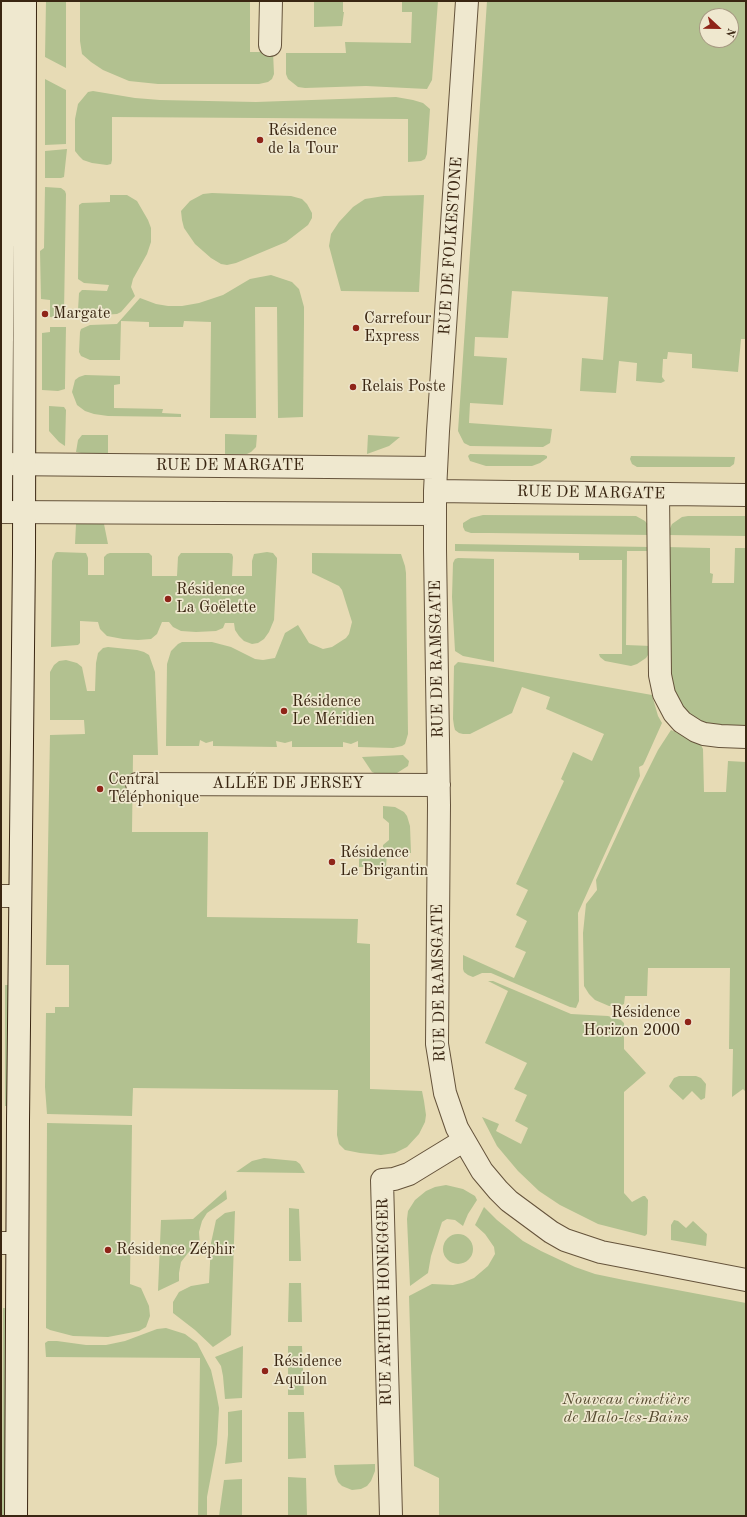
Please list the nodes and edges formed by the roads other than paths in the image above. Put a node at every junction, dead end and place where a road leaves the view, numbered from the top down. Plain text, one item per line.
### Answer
1 (4, 1) edge
2 (25, 1) edge
3 (271, 1) edge
4 (467, 1) edge
5 (270, 46) dead end
6 (10, 112) edge
7 (1, 464) edge
8 (24, 464) junction
9 (436, 468) junction
10 (435, 491) junction
11 (658, 494) junction
12 (746, 495) edge
13 (1, 504) edge
14 (1, 512) edge
15 (24, 513) junction
16 (435, 514) junction
17 (746, 736) edge
18 (137, 784) dead end
19 (439, 785) junction
20 (11, 896) edge
21 (463, 1140) junction
22 (9, 1243) edge
23 (746, 1280) edge
24 (16, 1516) edge
25 (391, 1516) edge

1 - 6 street
2 - 6 street
3 - 5 street
4 - 9 street, RUE DE FOLKESTONE
6 - 7 street
6 - 8 street
7 - 8 street, RUE DE MARGATE
7 - 13 street
8 - 9 street, RUE DE MARGATE
8 - 15 street
9 - 10 street, RUE DE FOLKESTONE
10 - 11 street, RUE DE MARGATE
10 - 16 street, RUE DE RAMSGATE
11 - 12 street, RUE DE MARGATE
11 - 17 street
14 - 15 street
15 - 16 street
15 - 20 street
16 - 19 street, RUE DE RAMSGATE
18 - 19 street, ALLÉE DE JERSEY
19 - 21 street, RUE DE RAMSGATE
20 - 22 street
21 - 23 street, RUE DE RAMSGATE
21 - 25 street, RUE ARTHUR HONEGGER
22 - 24 street

